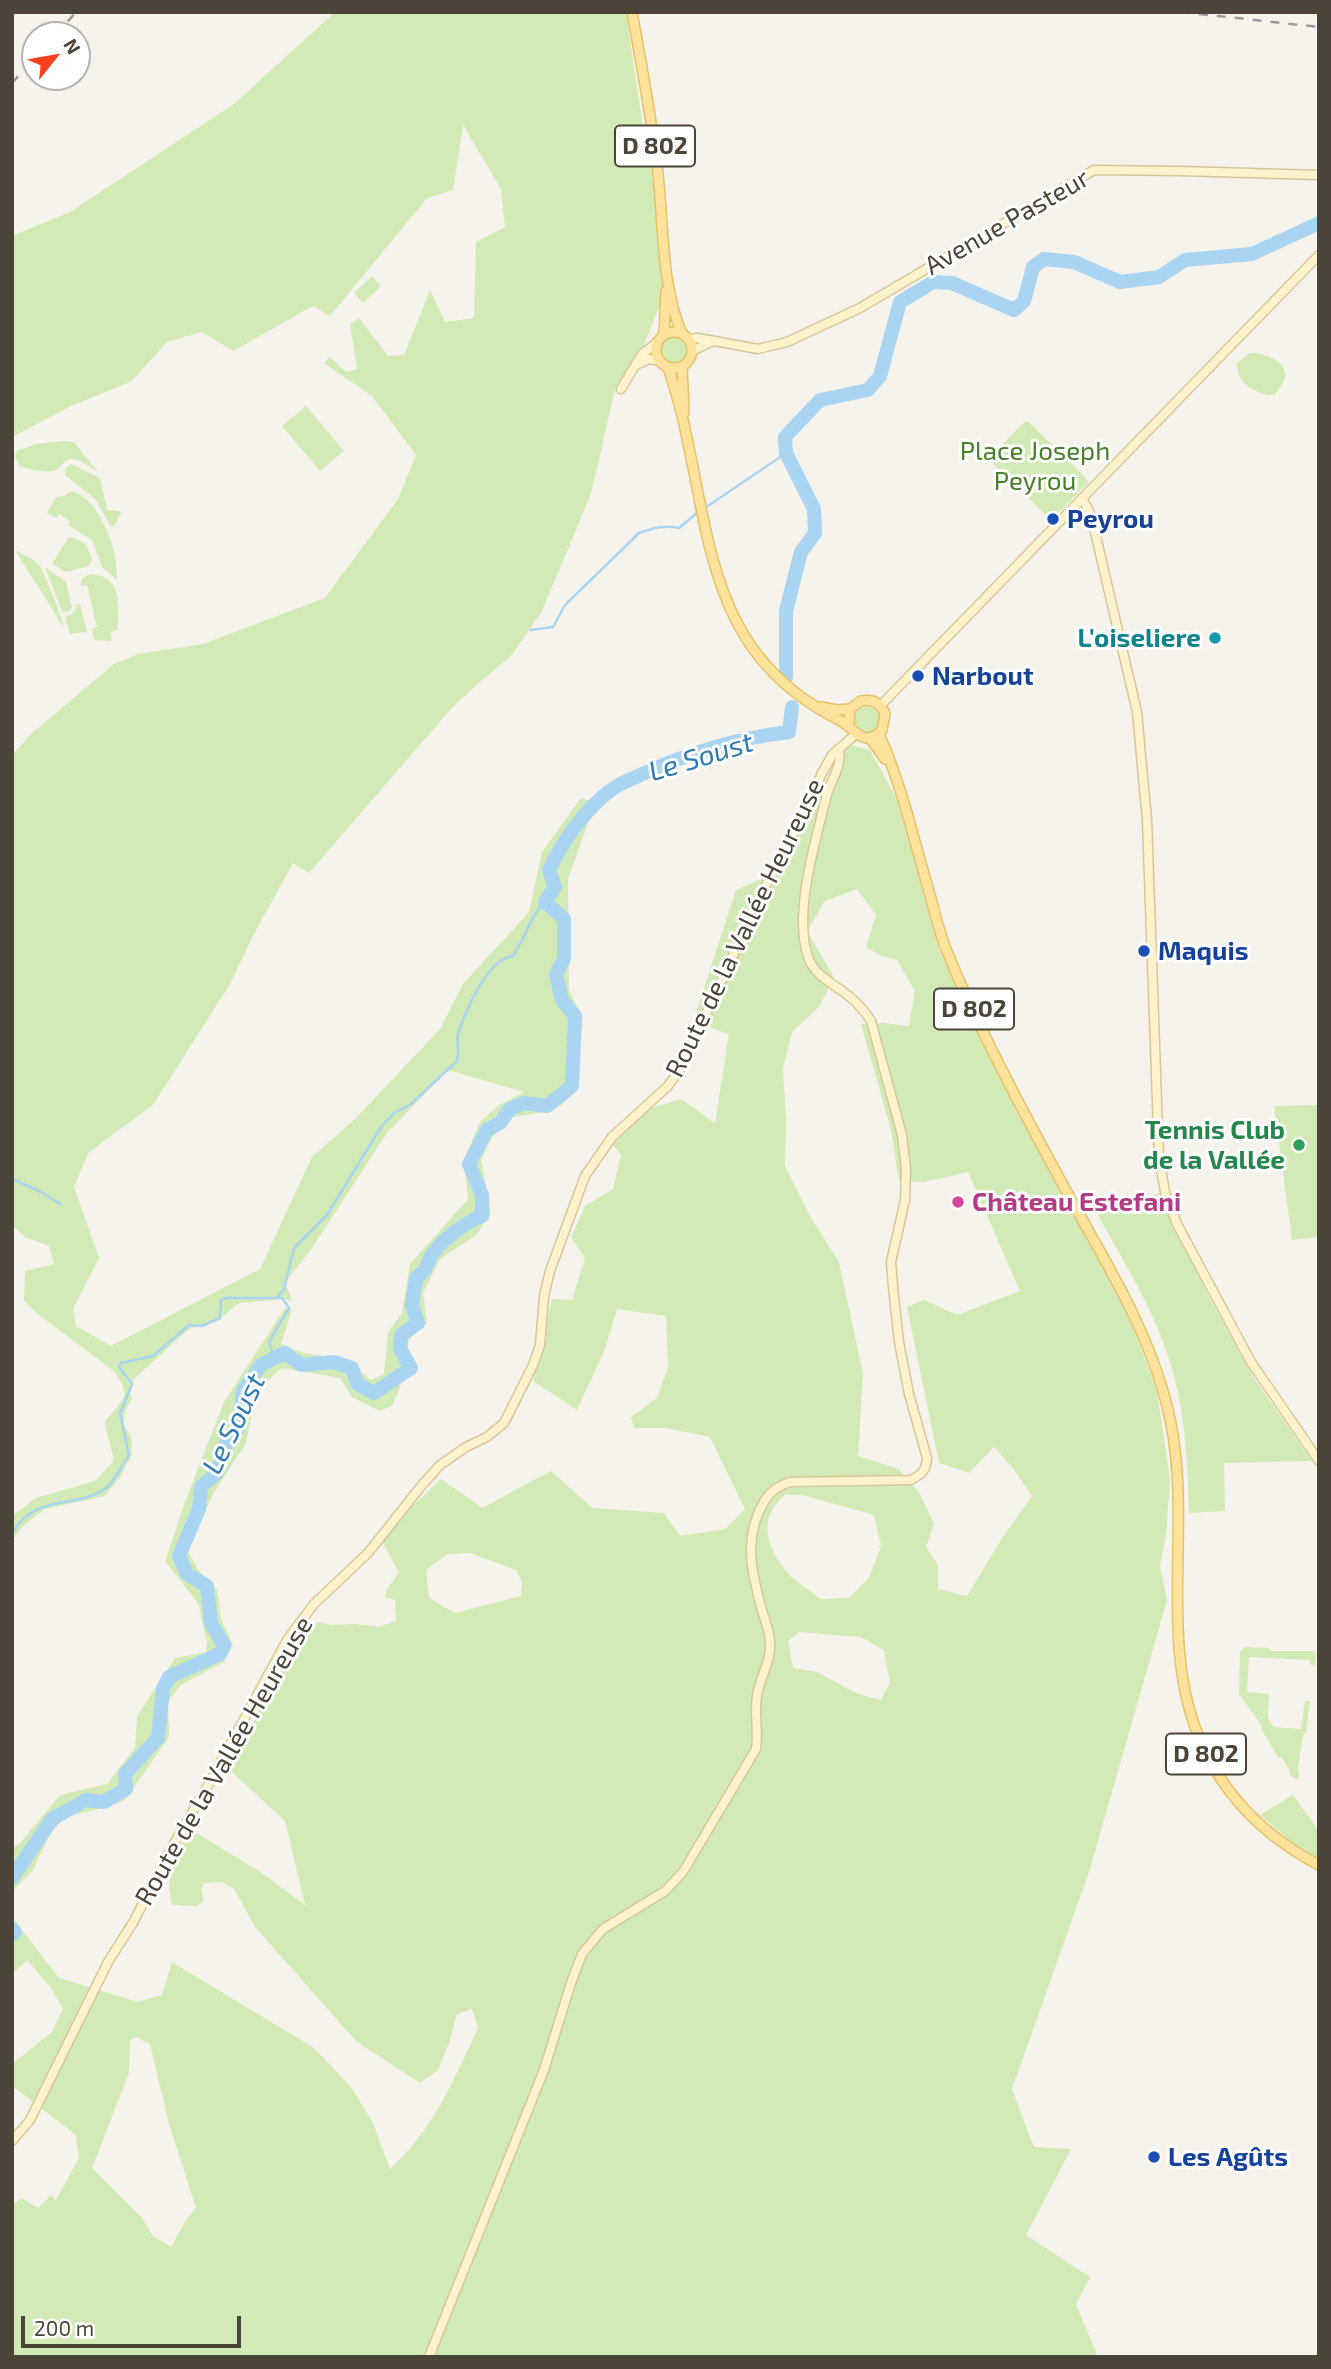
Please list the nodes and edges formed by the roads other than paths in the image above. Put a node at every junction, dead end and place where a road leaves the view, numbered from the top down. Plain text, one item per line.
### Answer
1 (632, 12) edge
2 (1319, 176) edge
3 (1319, 255) edge
4 (668, 282) junction
5 (685, 336) junction
6 (661, 338) junction
7 (713, 341) junction
8 (692, 351) junction
9 (664, 364) junction
10 (635, 365) junction
11 (682, 366) junction
12 (621, 389) dead end
13 (685, 426) junction
14 (1082, 498) junction
15 (813, 706) junction
16 (880, 706) junction
17 (850, 709) junction
18 (849, 725) junction
19 (856, 734) junction
20 (874, 736) junction
21 (838, 749) junction
22 (1319, 1461) edge
23 (1319, 1865) edge
24 (12, 2141) edge
25 (429, 2357) edge

1 - 4 main road, D 802
2 - 7 street, Avenue Pasteur
3 - 14 street
4 - 5 main road, D 802
4 - 6 main road, D 802
5 - 6 main road
5 - 7 street, Avenue Pasteur
5 - 8 main road
6 - 9 main road
6 - 10 street
7 - 8 street
8 - 11 main road
9 - 10 street
9 - 11 main road
9 - 13 main road
10 - 12 street
11 - 13 main road
13 - 15 main road
14 - 16 street
14 - 22 street
15 - 17 main road
15 - 18 main road
16 - 17 main road
16 - 20 main road
17 - 18 main road
18 - 19 main road
19 - 20 main road
19 - 21 street, Route de la Vallée Heureuse
20 - 23 main road, D 802
21 - 24 street, Route de la Vallée Heureuse
21 - 25 street

